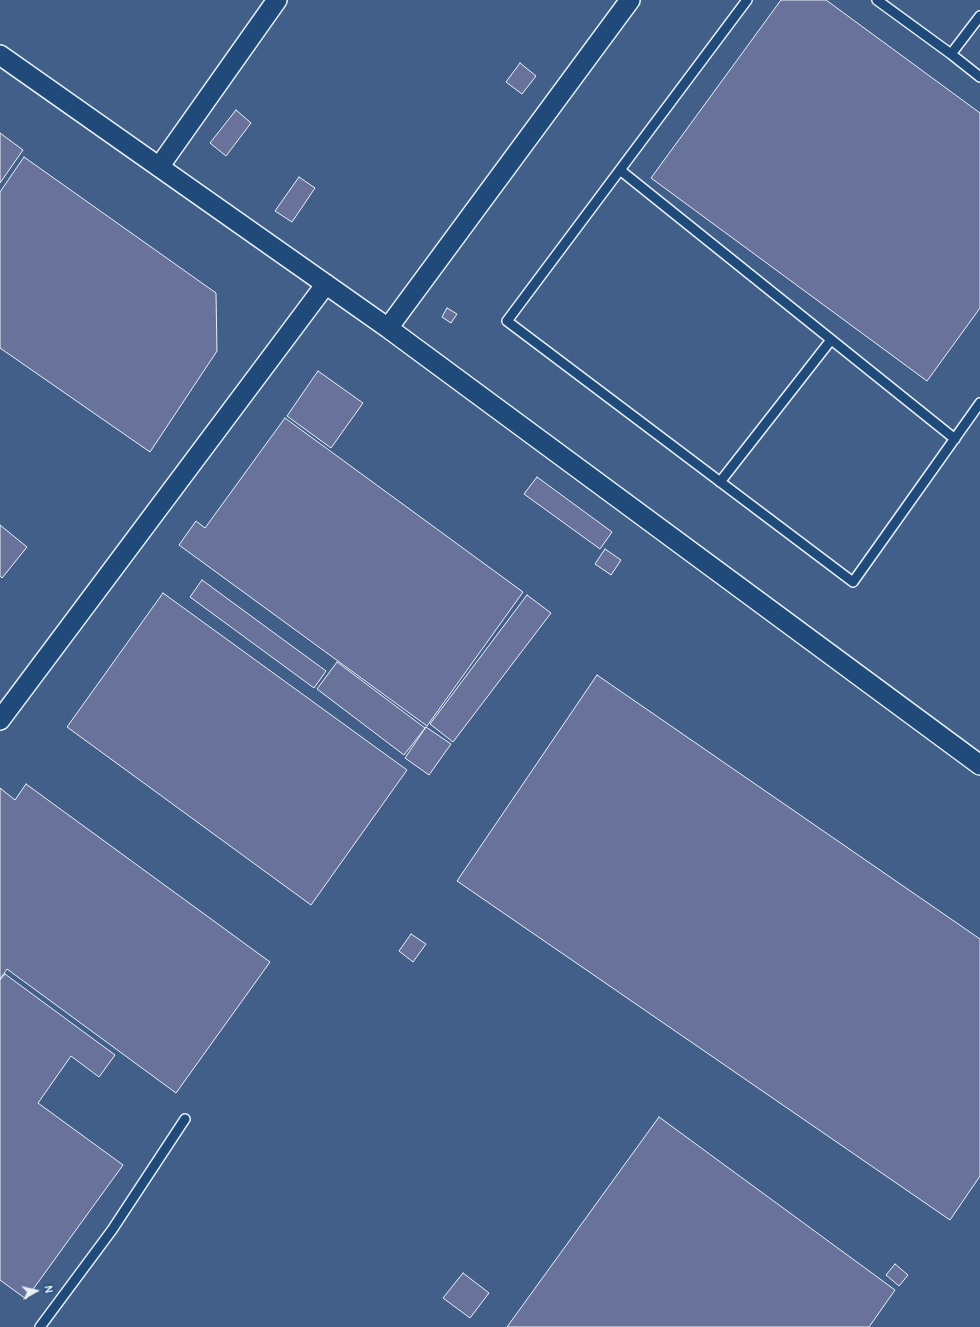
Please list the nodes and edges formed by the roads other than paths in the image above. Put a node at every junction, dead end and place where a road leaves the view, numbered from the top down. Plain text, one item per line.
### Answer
1 (276, 0) edge
2 (630, 0) edge
3 (747, 0) edge
4 (877, 0) edge
5 (980, 16) edge
6 (951, 54) junction
7 (0, 55) edge
8 (980, 77) edge
9 (159, 167) junction
10 (620, 170) junction
11 (326, 284) junction
12 (388, 328) junction
13 (831, 340) junction
14 (980, 403) edge
15 (955, 439) junction
16 (720, 482) junction
17 (0, 720) edge
18 (980, 765) edge
19 (185, 1119) dead end
20 (40, 1327) edge

1 - 9 street
2 - 12 street
3 - 10 lane
4 - 6 lane
5 - 6 lane
6 - 8 lane
7 - 9 street
9 - 11 street
10 - 13 lane
10 - 16 lane
11 - 12 street
11 - 17 street
12 - 18 street
13 - 15 lane
13 - 16 lane
14 - 15 lane
15 - 16 lane
19 - 20 lane

